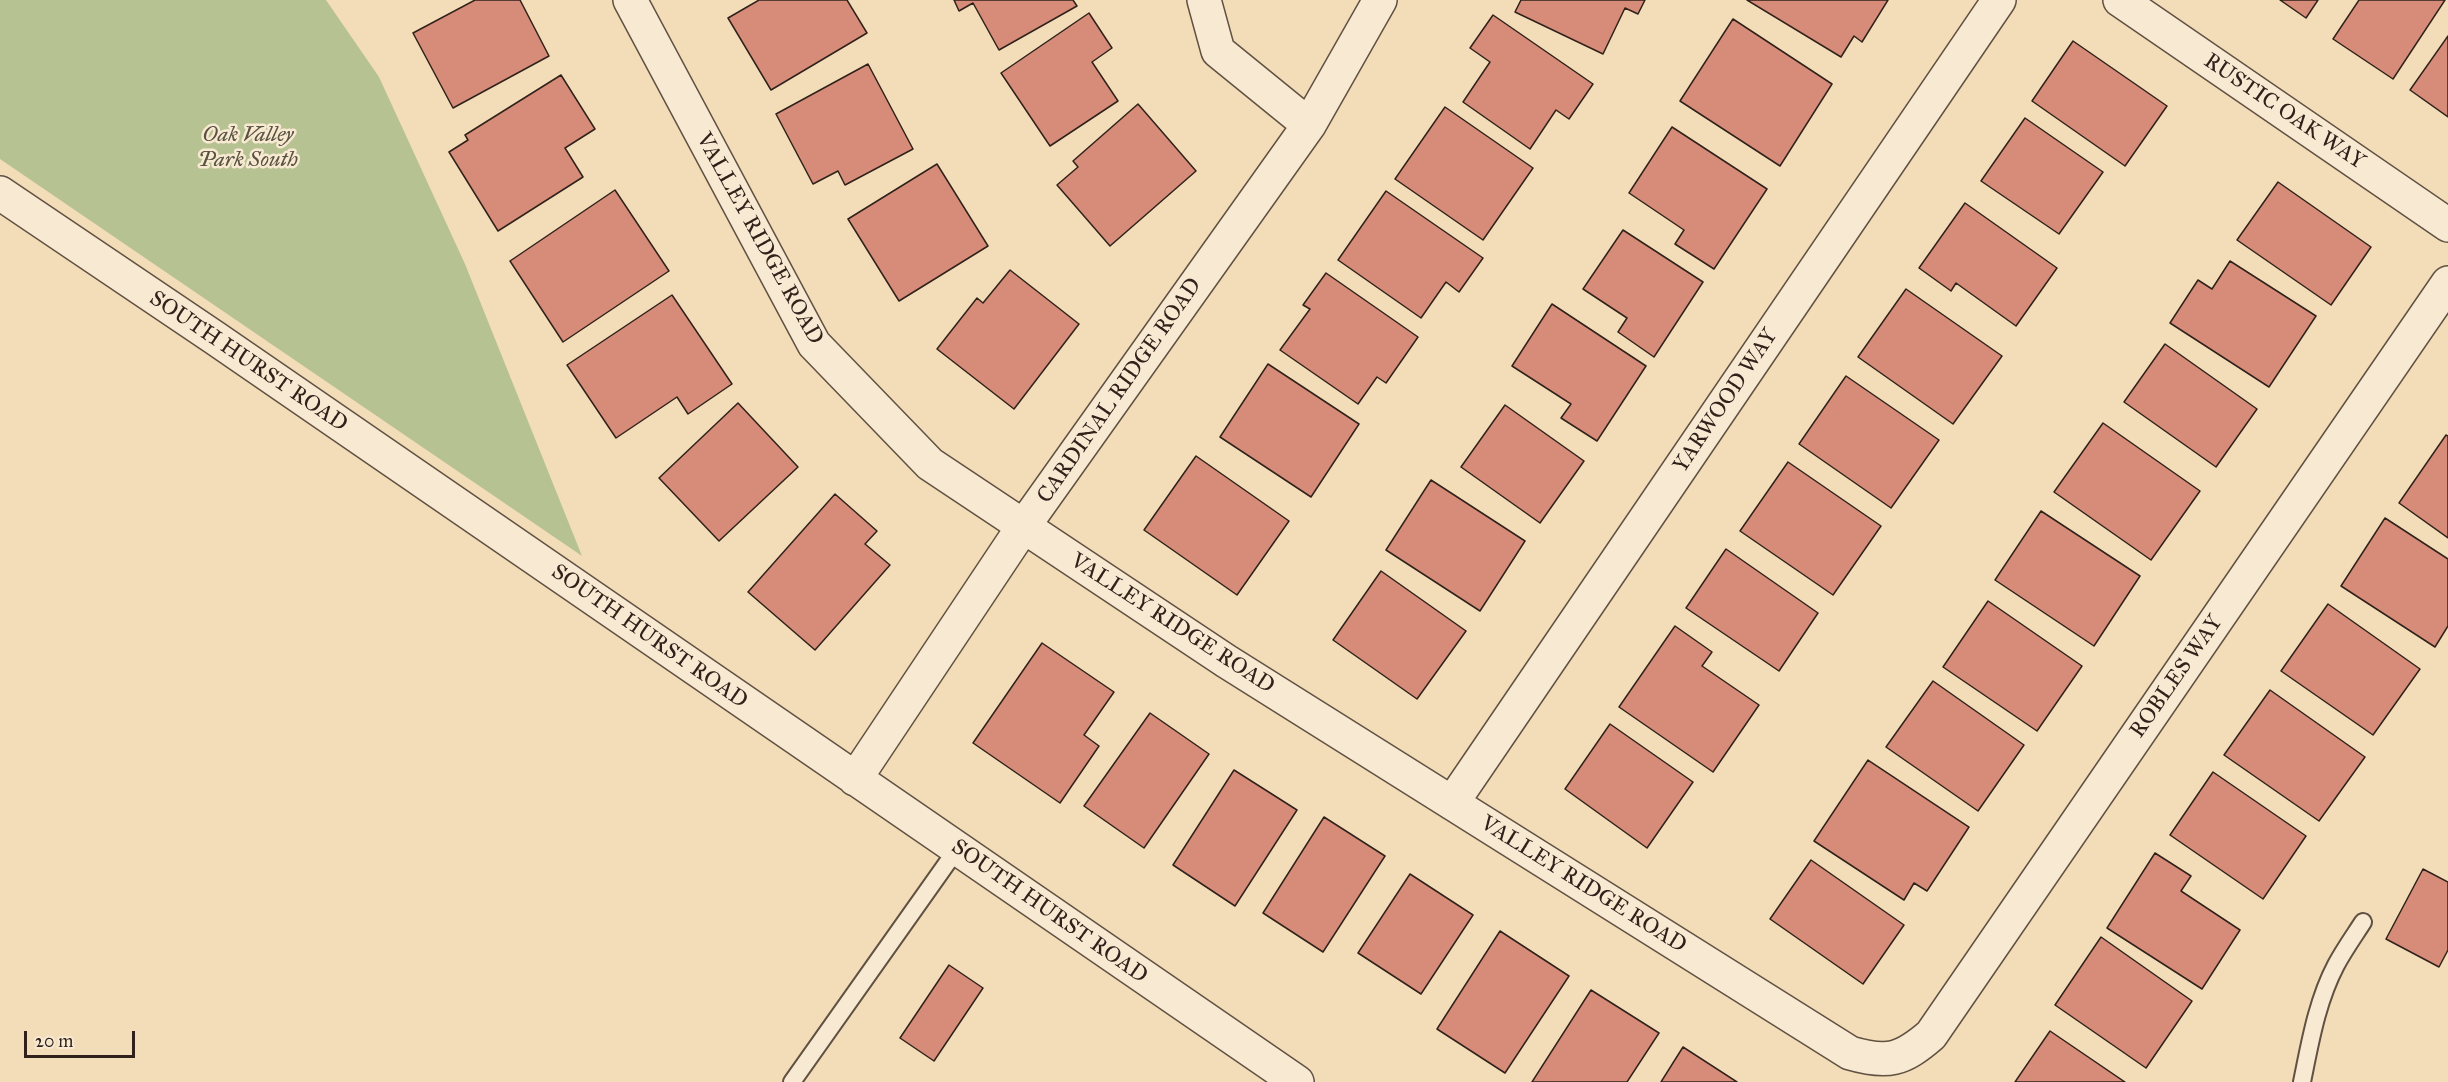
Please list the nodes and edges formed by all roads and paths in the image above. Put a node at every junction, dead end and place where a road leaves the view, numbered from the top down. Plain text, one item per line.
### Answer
1 (630, 0) edge
2 (1204, 0) edge
3 (1380, 0) edge
4 (1999, 0) edge
5 (2120, 0) edge
6 (1309, 125) junction
7 (0, 193) edge
8 (2448, 225) edge
9 (2448, 283) edge
10 (1023, 527) junction
11 (855, 778) junction
12 (1452, 803) junction
13 (957, 849) junction
14 (2363, 922) dead end
15 (1895, 1059) joint
16 (792, 1082) edge
17 (1297, 1082) edge
18 (2302, 1082) edge

1 - 10 street, VALLEY RIDGE ROAD
2 - 6 street
3 - 6 street, CARDINAL RIDGE ROAD
4 - 12 street, YARWOOD WAY
5 - 8 street, RUSTIC OAK WAY
6 - 10 street, CARDINAL RIDGE ROAD
7 - 11 street, SOUTH HURST ROAD
9 - 15 street, ROBLES WAY
10 - 11 street, CARDINAL RIDGE ROAD
10 - 12 street, VALLEY RIDGE ROAD
11 - 13 street, SOUTH HURST ROAD
12 - 15 street, VALLEY RIDGE ROAD
13 - 16 lane
13 - 17 street, SOUTH HURST ROAD
14 - 18 lane

